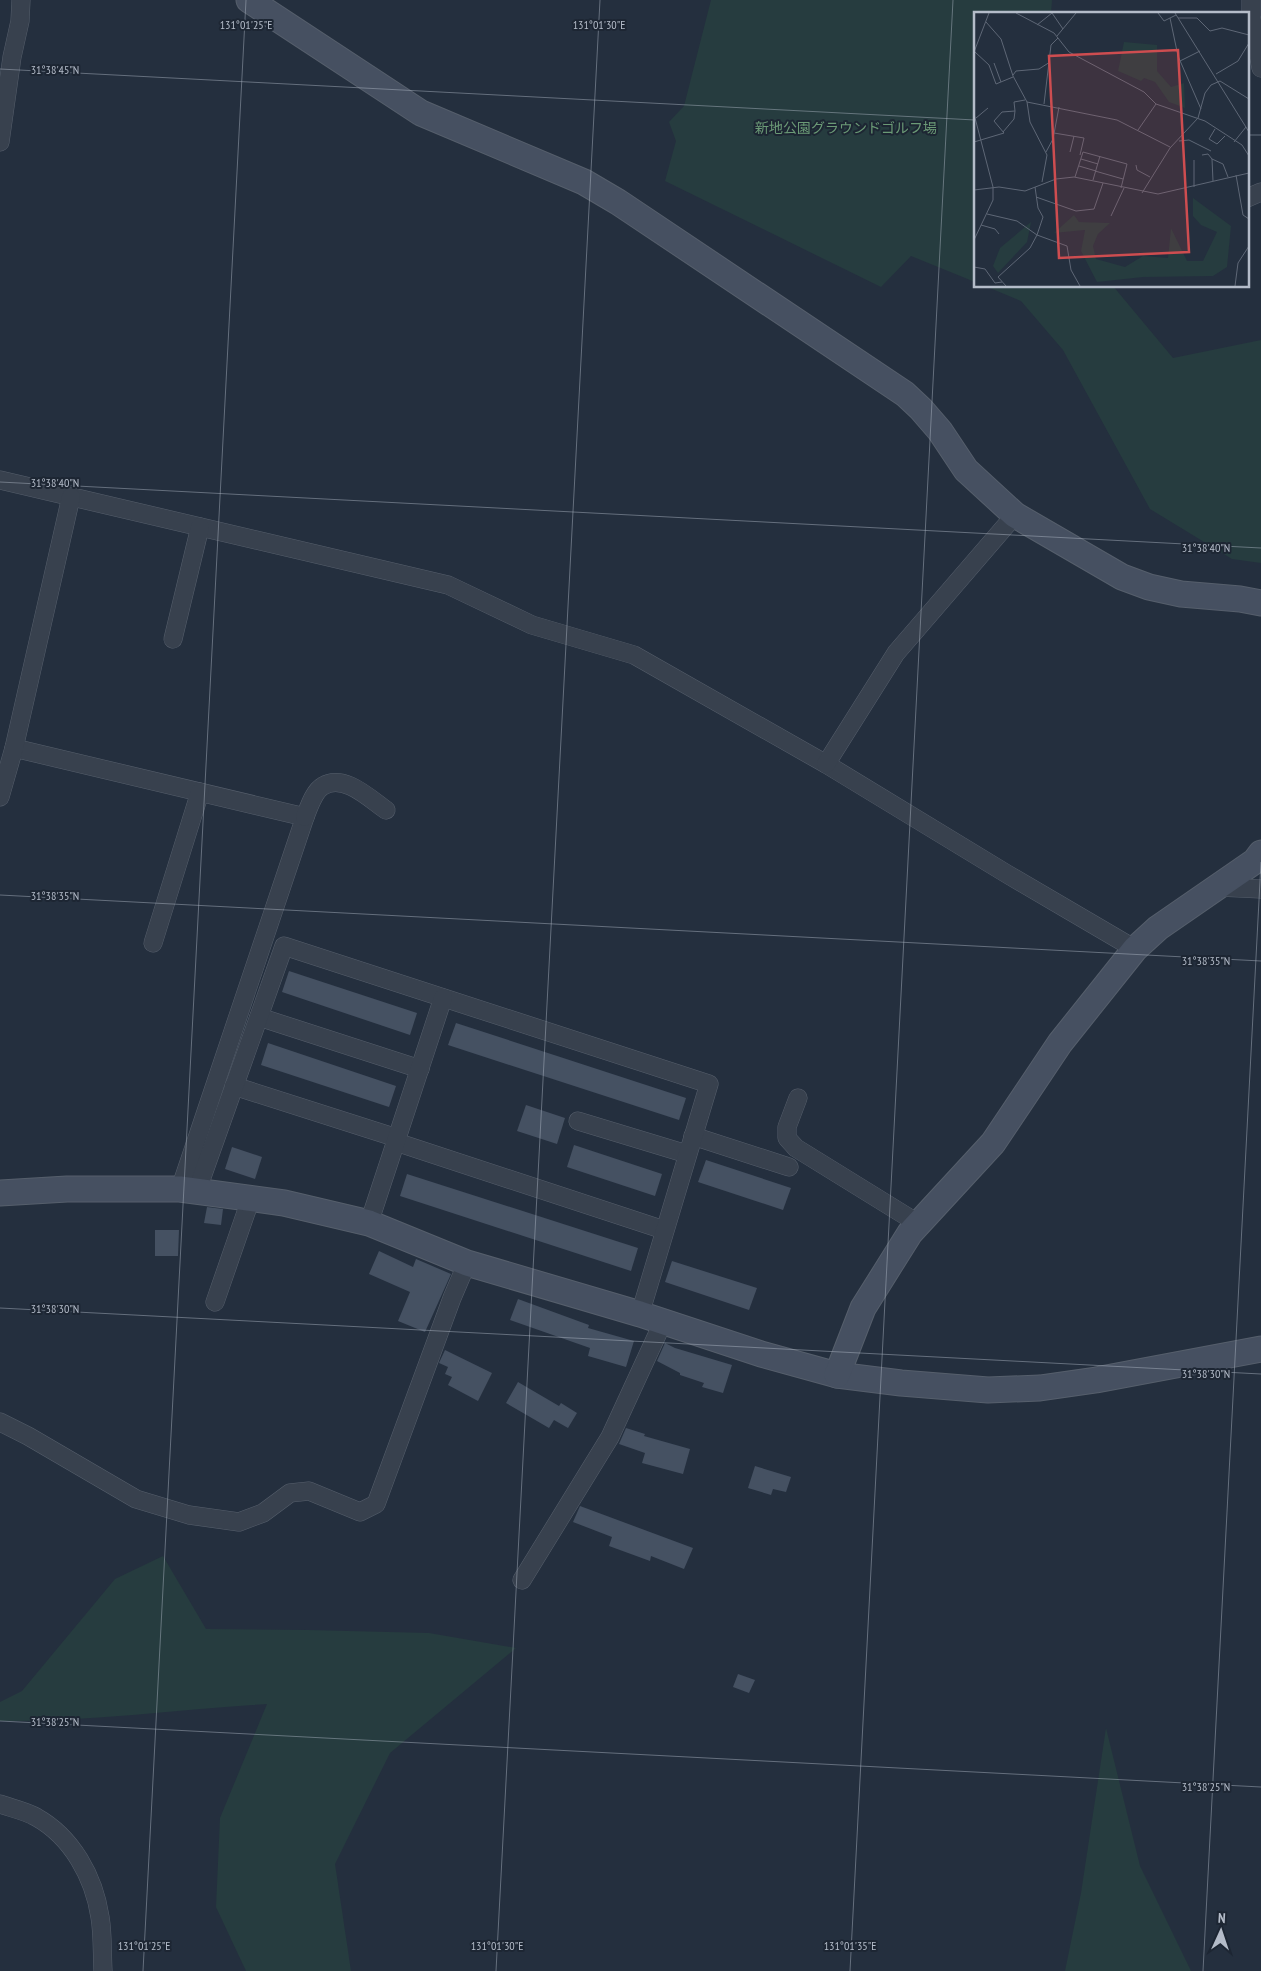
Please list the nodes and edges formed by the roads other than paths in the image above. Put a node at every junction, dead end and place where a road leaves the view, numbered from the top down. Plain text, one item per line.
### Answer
1 (21, 0) edge
2 (249, 0) edge
3 (1251, 0) edge
4 (6, 60) edge
5 (1261, 68) edge
6 (0, 142) edge
7 (1261, 192) edge
8 (1248, 198) edge
9 (0, 480) edge
10 (70, 497) junction
11 (1015, 515) junction
12 (200, 527) junction
13 (1261, 603) edge
14 (174, 639) dead end
15 (14, 748) junction
16 (826, 764) junction
17 (200, 792) junction
18 (0, 797) edge
19 (386, 810) dead end
20 (305, 816) junction
21 (1261, 853) edge
22 (1218, 887) junction
23 (1261, 889) edge
24 (154, 943) dead end
25 (1135, 949) junction
26 (443, 998) junction
27 (259, 1017) junction
28 (420, 1069) junction
29 (234, 1086) junction
30 (798, 1098) dead end
31 (578, 1121) dead end
32 (693, 1136) junction
33 (396, 1140) junction
34 (688, 1154) junction
35 (789, 1166) dead end
36 (189, 1190) junction
37 (0, 1193) edge
38 (251, 1198) junction
39 (369, 1223) junction
40 (918, 1224) junction
41 (664, 1230) junction
42 (467, 1263) junction
43 (214, 1302) dead end
44 (640, 1314) junction
45 (663, 1322) junction
46 (1261, 1349) edge
47 (837, 1375) junction
48 (0, 1422) edge
49 (522, 1580) dead end
50 (0, 1804) edge
51 (103, 1971) edge

1 - 4 street
2 - 11 street
3 - 5 street
4 - 6 street
7 - 8 street
9 - 10 street
10 - 12 street
10 - 15 street
11 - 13 street
11 - 16 street
12 - 14 street
12 - 16 street
15 - 17 street
15 - 18 street
16 - 25 street
17 - 20 street
17 - 24 street
19 - 20 street
20 - 36 street
21 - 22 street
22 - 23 street
22 - 25 street
25 - 40 street
26 - 27 street
26 - 28 street
26 - 32 street
27 - 28 street
27 - 29 street
28 - 33 street
29 - 33 street
29 - 36 street
30 - 40 street
31 - 34 street
32 - 34 street
32 - 35 street
33 - 39 street
33 - 41 street
34 - 41 street
36 - 37 street
36 - 38 street
38 - 39 street
38 - 43 street
39 - 42 street
40 - 47 street
41 - 44 street
42 - 44 street
42 - 48 street
44 - 45 street
45 - 47 street
45 - 49 street
46 - 47 street
50 - 51 street

